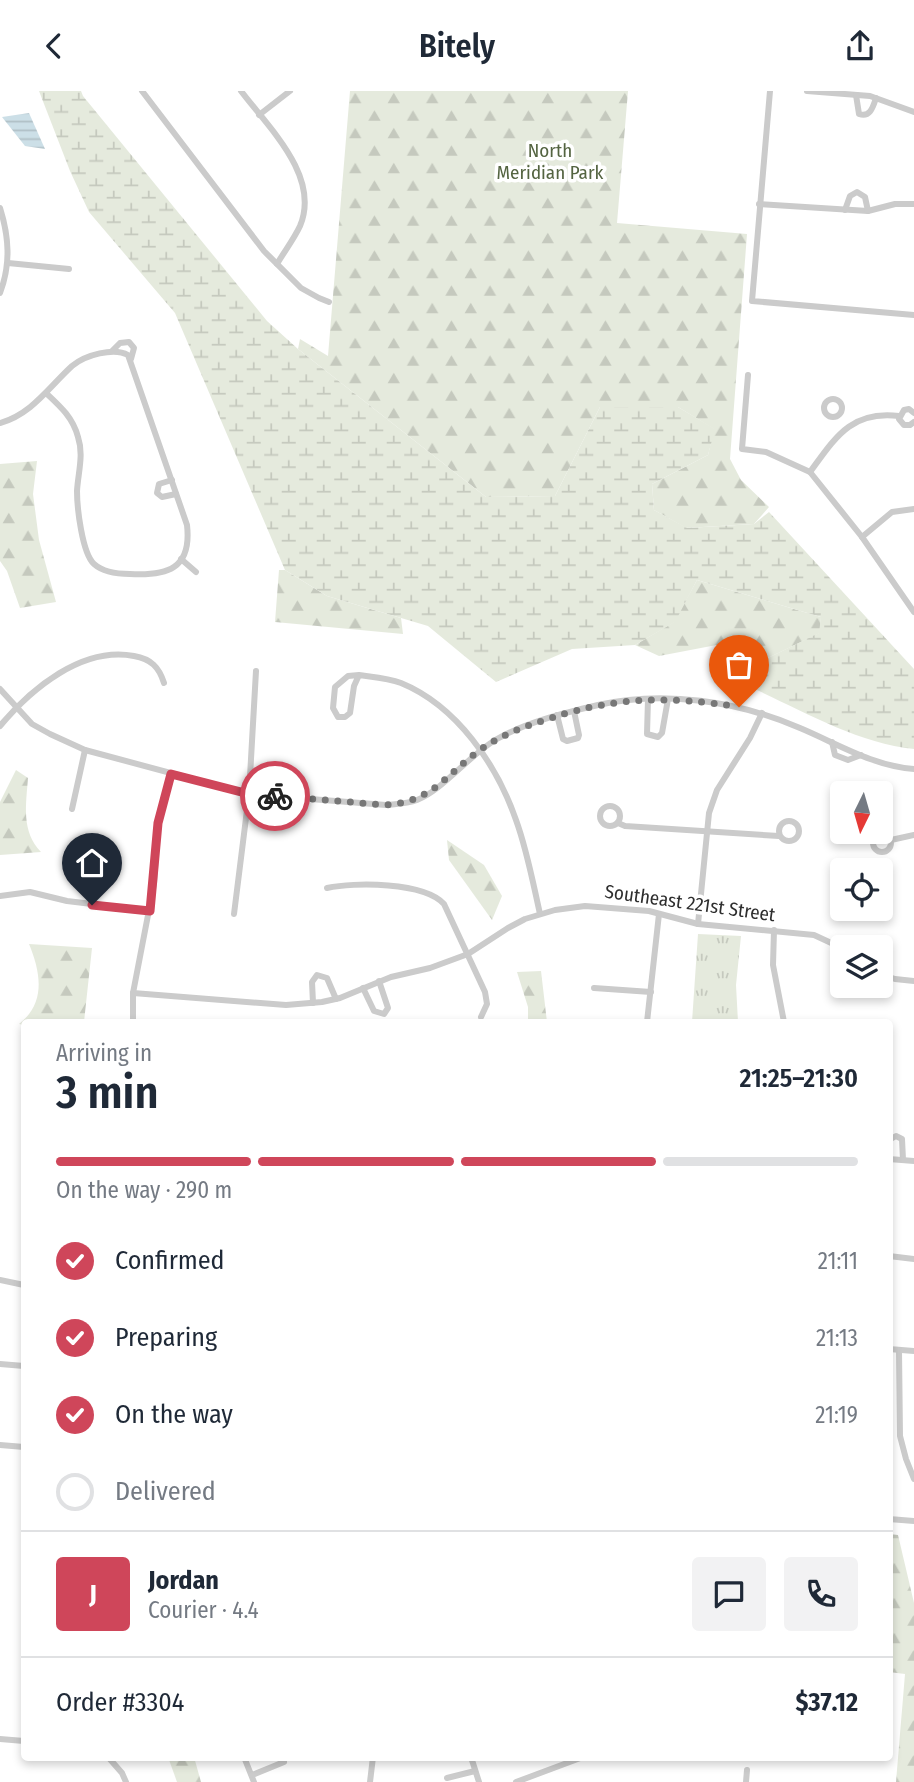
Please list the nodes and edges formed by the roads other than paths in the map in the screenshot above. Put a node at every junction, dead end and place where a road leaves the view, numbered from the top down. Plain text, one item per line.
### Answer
1 (142, 91) edge
2 (241, 91) edge
3 (290, 91) edge
4 (770, 91) edge
5 (807, 91) edge
6 (856, 95) junction
7 (876, 98) junction
8 (914, 111) edge
9 (259, 115) junction
10 (759, 204) junction
11 (914, 204) edge
12 (0, 208) edge
13 (845, 210) junction
14 (868, 211) junction
15 (8, 263) junction
16 (277, 264) junction
17 (69, 269) dead end
18 (0, 293) edge
19 (330, 302) dead end
20 (914, 315) edge
21 (111, 351) junction
22 (131, 359) junction
23 (748, 375) dead end
24 (47, 394) junction
25 (914, 413) edge
26 (839, 415) dead end
27 (899, 416) junction
28 (914, 422) edge
29 (0, 423) edge
30 (846, 427) junction
31 (810, 472) junction
32 (172, 480) junction
33 (176, 494) junction
34 (914, 509) edge
35 (862, 537) junction
36 (181, 559) junction
37 (196, 572) dead end
38 (914, 612) edge
39 (256, 671) dead end
40 (359, 675) junction
41 (164, 683) dead end
42 (0, 689) edge
43 (648, 699) junction
44 (668, 699) junction
45 (16, 708) junction
46 (574, 711) junction
47 (762, 713) junction
48 (557, 715) junction
49 (0, 726) edge
50 (85, 750) junction
51 (480, 750) junction
52 (914, 769) edge
53 (171, 774) junction
54 (249, 794) junction
55 (72, 809) dead end
56 (618, 823) dead end
57 (707, 832) junction
58 (914, 835) edge
59 (779, 836) dead end
60 (893, 840) edge
61 (327, 888) dead end
62 (0, 896) edge
63 (150, 911) junction
64 (234, 914) dead end
65 (540, 914) junction
66 (659, 914) junction
67 (698, 924) junction
68 (774, 930) junction
69 (830, 942) edge
70 (468, 954) junction
71 (893, 978) edge
72 (379, 981) junction
73 (914, 981) edge
74 (363, 988) junction
75 (594, 988) dead end
76 (651, 992) junction
77 (133, 993) junction
78 (336, 999) junction
79 (313, 1003) junction
80 (481, 1017) dead end
81 (133, 1019) edge
82 (647, 1019) edge
83 (783, 1019) edge
84 (893, 1138) edge
85 (893, 1159) edge
86 (903, 1160) junction
87 (914, 1161) edge
88 (893, 1256) edge
89 (914, 1259) edge
90 (0, 1280) edge
91 (21, 1284) edge
92 (893, 1349) edge
93 (899, 1350) junction
94 (914, 1351) edge
95 (0, 1364) edge
96 (21, 1366) edge
97 (0, 1445) edge
98 (21, 1447) edge
99 (914, 1477) edge
100 (893, 1519) edge
101 (914, 1521) edge
102 (0, 1739) edge
103 (21, 1741) edge
104 (112, 1761) edge
105 (246, 1761) edge
106 (373, 1761) edge
107 (472, 1761) edge
108 (575, 1761) edge
109 (284, 1762) dead end
110 (747, 1770) dead end
111 (475, 1771) junction
112 (253, 1778) edge
113 (447, 1778) dead end
114 (126, 1782) edge
115 (370, 1782) edge
116 (479, 1782) edge
117 (516, 1782) edge
118 (746, 1782) edge

1 - 16 street
2 - 9 street
3 - 9 street
4 - 10 street
5 - 6 street
6 - 7 street
6 - 7 street
7 - 8 street
9 - 16 street
10 - 13 street
10 - 20 street
11 - 14 street
12 - 15 street
13 - 14 street
13 - 14 street
15 - 17 street
15 - 18 street
16 - 19 street
21 - 22 street
21 - 22 street
21 - 24 street
22 - 32 street
23 - 31 street
24 - 29 street
24 - 36 street
25 - 27 street
26 - 30 street
27 - 28 street
27 - 30 street
30 - 31 street
31 - 35 street
32 - 33 street
32 - 33 street
33 - 36 street
34 - 35 street
35 - 38 street
36 - 37 street
39 - 54 street
40 - 40 street
40 - 51 street
41 - 45 street
42 - 45 street
43 - 44 street
43 - 44 street
43 - 46 street
44 - 47 street
45 - 49 street
45 - 50 street
46 - 48 street
46 - 48 street
47 - 52 street
47 - 57 street
48 - 51 street
50 - 53 street
50 - 55 street
51 - 54 street
51 - 65 street
53 - 54 street
53 - 63 street
54 - 64 street
56 - 57 street
57 - 59 street
57 - 67 street
58 - 60 street
61 - 70 street
62 - 63 street
63 - 77 street
65 - 66 street, Southeast 221st Street
65 - 70 street, Southeast 221st Street
66 - 67 street, Southeast 221st Street
66 - 76 street
67 - 68 street, Southeast 221st Street
68 - 69 street, Southeast 221st Street
68 - 83 street
70 - 72 street, Southeast 221st Street
70 - 80 street
71 - 73 street
72 - 74 street, Southeast 221st Street
72 - 74 street
74 - 78 street, Southeast 221st Street
75 - 76 street
76 - 82 street
77 - 79 street, Southeast 221st Street
77 - 81 street
78 - 79 street, Southeast 221st Street
78 - 79 street
84 - 86 street
85 - 86 street
86 - 87 street
88 - 89 street
90 - 91 street
92 - 93 street
93 - 94 street
93 - 99 street
95 - 96 street
97 - 98 street
100 - 101 street
102 - 103 street
104 - 114 street
105 - 112 street
106 - 115 street
107 - 111 street
108 - 117 street
109 - 112 street
110 - 118 street
111 - 113 street
111 - 116 street

